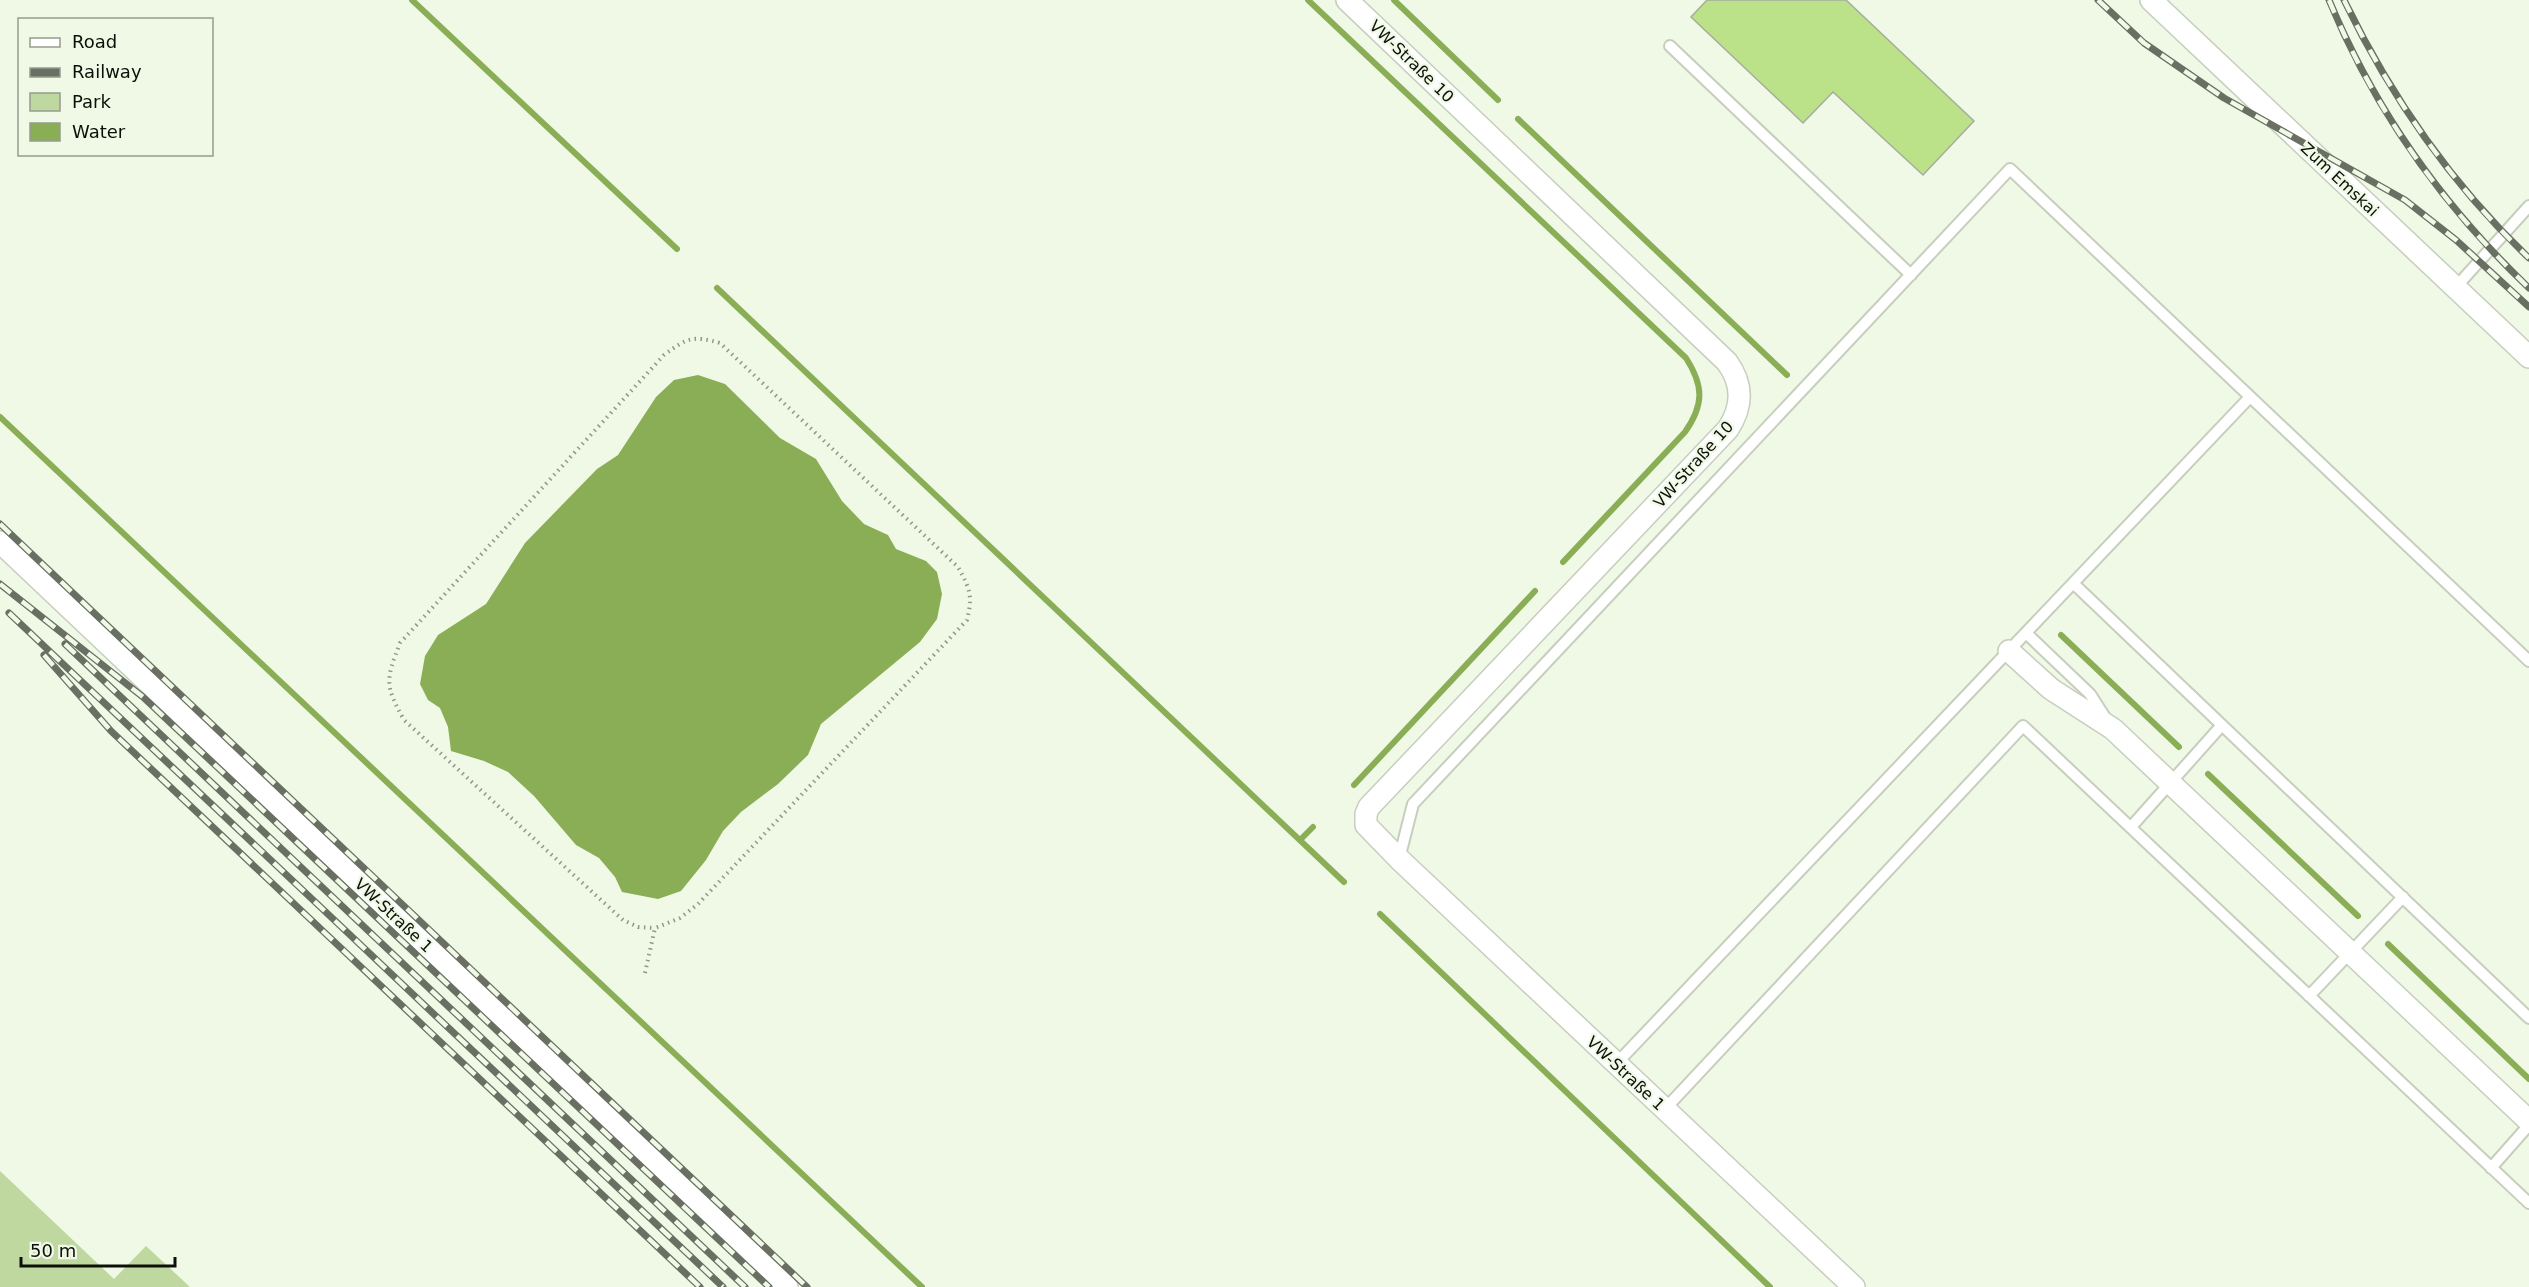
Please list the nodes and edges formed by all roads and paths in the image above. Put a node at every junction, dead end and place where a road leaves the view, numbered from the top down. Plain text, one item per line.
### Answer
1 (1347, 0) edge
2 (2151, 0) edge
3 (1670, 46) dead end
4 (2529, 206) edge
5 (1911, 275) junction
6 (2456, 287) junction
7 (2529, 357) edge
8 (2250, 397) junction
9 (0, 542) edge
10 (2073, 583) junction
11 (2026, 633) junction
12 (2009, 651) junction
13 (2529, 661) edge
14 (2222, 725) junction
15 (2113, 729) junction
16 (2170, 783) junction
17 (2131, 827) junction
18 (1399, 859) junction
19 (2403, 897) junction
20 (655, 928) junction
21 (2350, 953) junction
22 (645, 973) dead end
23 (2309, 996) junction
24 (2529, 1018) edge
25 (1616, 1064) junction
26 (1665, 1109) junction
27 (2529, 1123) edge
28 (2491, 1168) junction
29 (2529, 1203) edge
30 (787, 1287) edge
31 (1854, 1287) edge

1 - 18 street, VW-Straße 10
2 - 6 street, Zum Emskai
3 - 5 lane
4 - 6 lane
5 - 8 lane
5 - 18 lane
6 - 7 street, Zum Emskai
8 - 10 lane
8 - 13 lane
9 - 30 street, VW-Straße 1
10 - 11 lane
10 - 14 lane
11 - 12 lane
11 - 15 lane
12 - 15 street
12 - 25 lane
14 - 16 lane
14 - 19 lane
15 - 16 street
16 - 17 lane
16 - 21 street
17 - 23 lane
17 - 26 lane
18 - 25 street, VW-Straße 1
19 - 21 lane
19 - 24 lane
20 - 20 path
20 - 22 path
21 - 23 lane
21 - 27 street
23 - 28 lane
25 - 26 street, VW-Straße 1
26 - 31 street, VW-Straße 1
27 - 28 lane
28 - 29 lane

